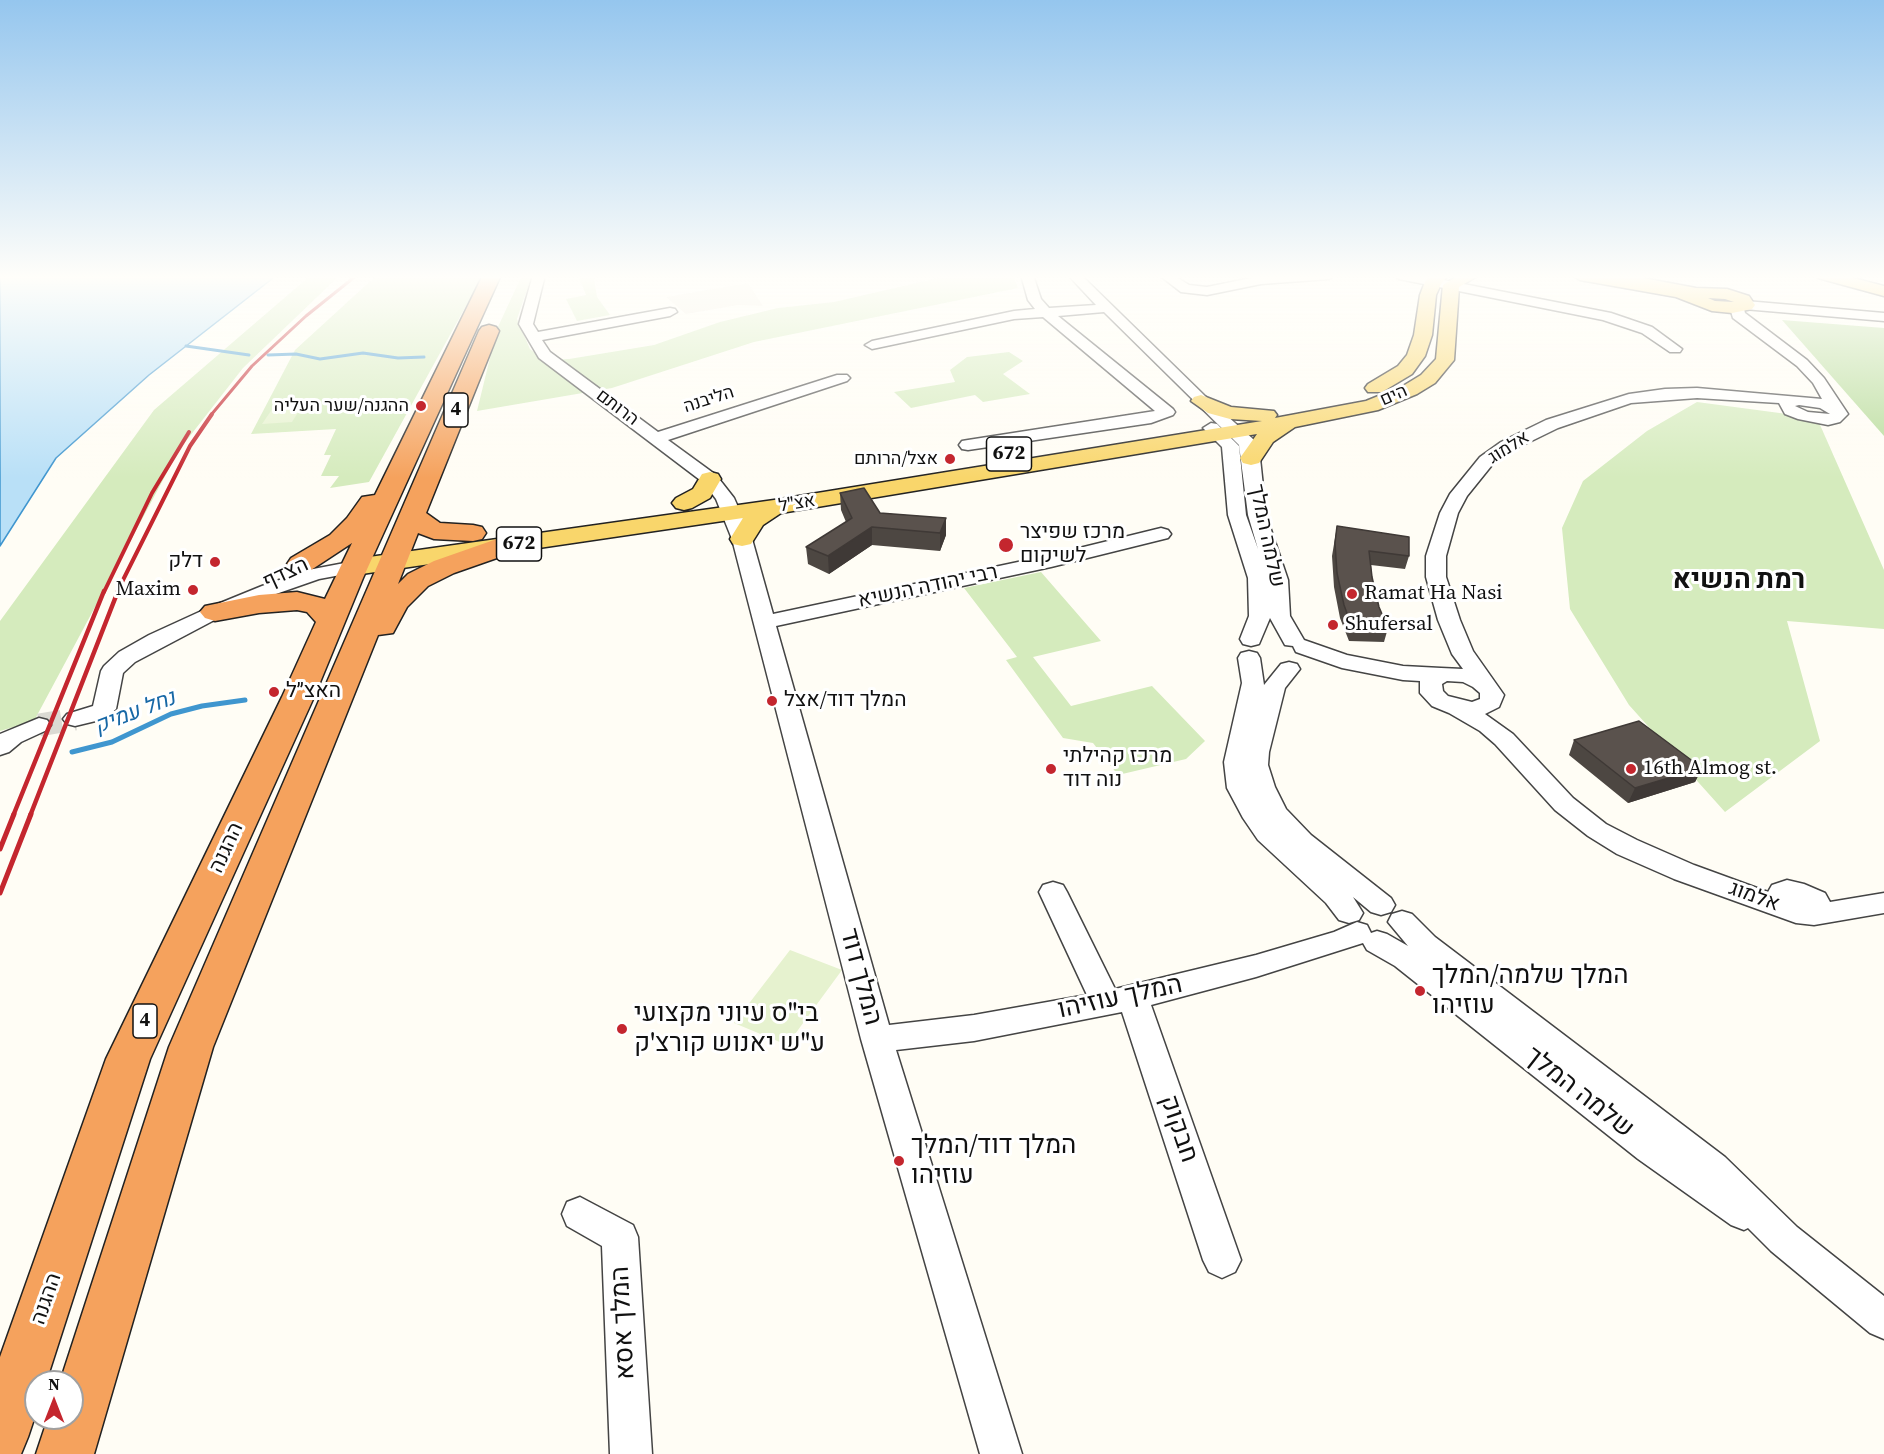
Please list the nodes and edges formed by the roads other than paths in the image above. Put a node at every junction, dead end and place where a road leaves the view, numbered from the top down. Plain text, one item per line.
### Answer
1 (460, 343) edge
2 (484, 343) edge
3 (537, 343) edge
4 (882, 343) edge
5 (1085, 343) edge
6 (1118, 343) edge
7 (1130, 343) edge
8 (1420, 343) edge
9 (1446, 343) edge
10 (1667, 343) edge
11 (1776, 343) edge
12 (872, 345) dead end
13 (1675, 349) dead end
14 (842, 378) dead end
15 (1823, 388) junction
16 (1798, 403) junction
17 (1267, 415) junction
18 (1180, 417) junction
19 (1841, 422) junction
20 (1287, 423) junction
21 (1222, 428) junction
22 (657, 438) junction
23 (968, 445) dead end
24 (1241, 456) junction
25 (403, 464) junction
26 (710, 479) junction
27 (684, 503) junction
28 (412, 514) junction
29 (733, 517) junction
30 (472, 533) junction
31 (1161, 534) dead end
32 (504, 546) junction
33 (396, 553) junction
34 (358, 558) junction
35 (301, 564) junction
36 (215, 612) junction
37 (330, 620) junction
38 (765, 622) junction
39 (1250, 648) junction
40 (1463, 654) junction
41 (1296, 656) junction
42 (1439, 681) junction
43 (1486, 692) junction
44 (1458, 708) junction
45 (75, 719) tunnel mouth
46 (39, 726) tunnel mouth
47 (324, 730) junction
48 (1504, 740) junction
49 (0, 747) edge
50 (1053, 892) dead end
51 (1877, 904) edge
52 (1373, 923) junction
53 (1119, 1001) junction
54 (877, 1039) junction
55 (580, 1214) dead end
56 (1222, 1260) dead end
57 (1884, 1320) edge
58 (0, 1437) edge
59 (65, 1454) edge
60 (631, 1454) edge
61 (1001, 1454) edge

1 - 25 highway, ההגנה / 4
2 - 28 highway, ההגנה / 4
3 - 22 street, הרותם
4 - 12 street
5 - 18 street
6 - 18 street
7 - 18 street
8 - 17 main road, הים / 672
9 - 20 main road, הים / 672
10 - 13 street
11 - 15 street
14 - 22 street, הליבנה
15 - 16 street
15 - 19 street
16 - 19 street
16 - 19 street
16 - 40 street, אלמוג
17 - 18 main road
17 - 21 main road, הים / 672
18 - 21 main road, אצ"ל / 672
18 - 21 street
18 - 23 street, אצ"ל
18 - 24 main road
18 - 29 main road, אצ"ל / 672
18 - 29 main road, אצ"ל / 672
20 - 21 main road, הים / 672
20 - 24 main road
21 - 24 street, שלמה המלך
22 - 26 street, הרותם
24 - 39 street, שלמה המלך
24 - 41 street, שלמה המלך
25 - 34 highway, ההגנה / 4
25 - 35 highway
26 - 27 main road
26 - 29 street, הרותם
27 - 29 main road, אצ"ל / 672
27 - 30 main road, אצ"ל / 672
28 - 30 highway
28 - 33 highway, ההגנה / 4
29 - 32 main road, אצ"ל / 672
29 - 38 street, המלך דוד
30 - 33 main road, אצ"ל / 672
31 - 38 street, רבי יהודה הנשיא
32 - 33 main road, אצ"ל / 672
32 - 47 highway
33 - 34 main road, אצ"ל / 672
33 - 47 highway, ההגנה / 4
34 - 35 street, הצדף
34 - 36 street, הצדף
34 - 37 highway, ההגנה / 4
35 - 36 street, הצדף
36 - 37 highway
36 - 45 street, הצדף
37 - 58 highway, ההגנה / 4
38 - 54 street, המלך דוד
39 - 41 street
39 - 41 street
39 - 52 street, שלמה המלך
40 - 42 street
40 - 43 street, אלמוג
41 - 42 street
41 - 52 street, שלמה המלך
42 - 43 street
42 - 44 street, אלמוג
43 - 44 street
43 - 48 street, אלמוג
44 - 48 street, אלמוג
46 - 49 street
47 - 59 highway, ההגנה / 4
48 - 51 street, אלמוג
50 - 53 street, חבקוק
52 - 53 street, המלך עוזיהו
52 - 57 street, שלמה המלך
53 - 54 street, המלך עוזיהו
53 - 56 street, חבקוק
54 - 61 street, המלך דוד
55 - 60 street, המלך אסא

